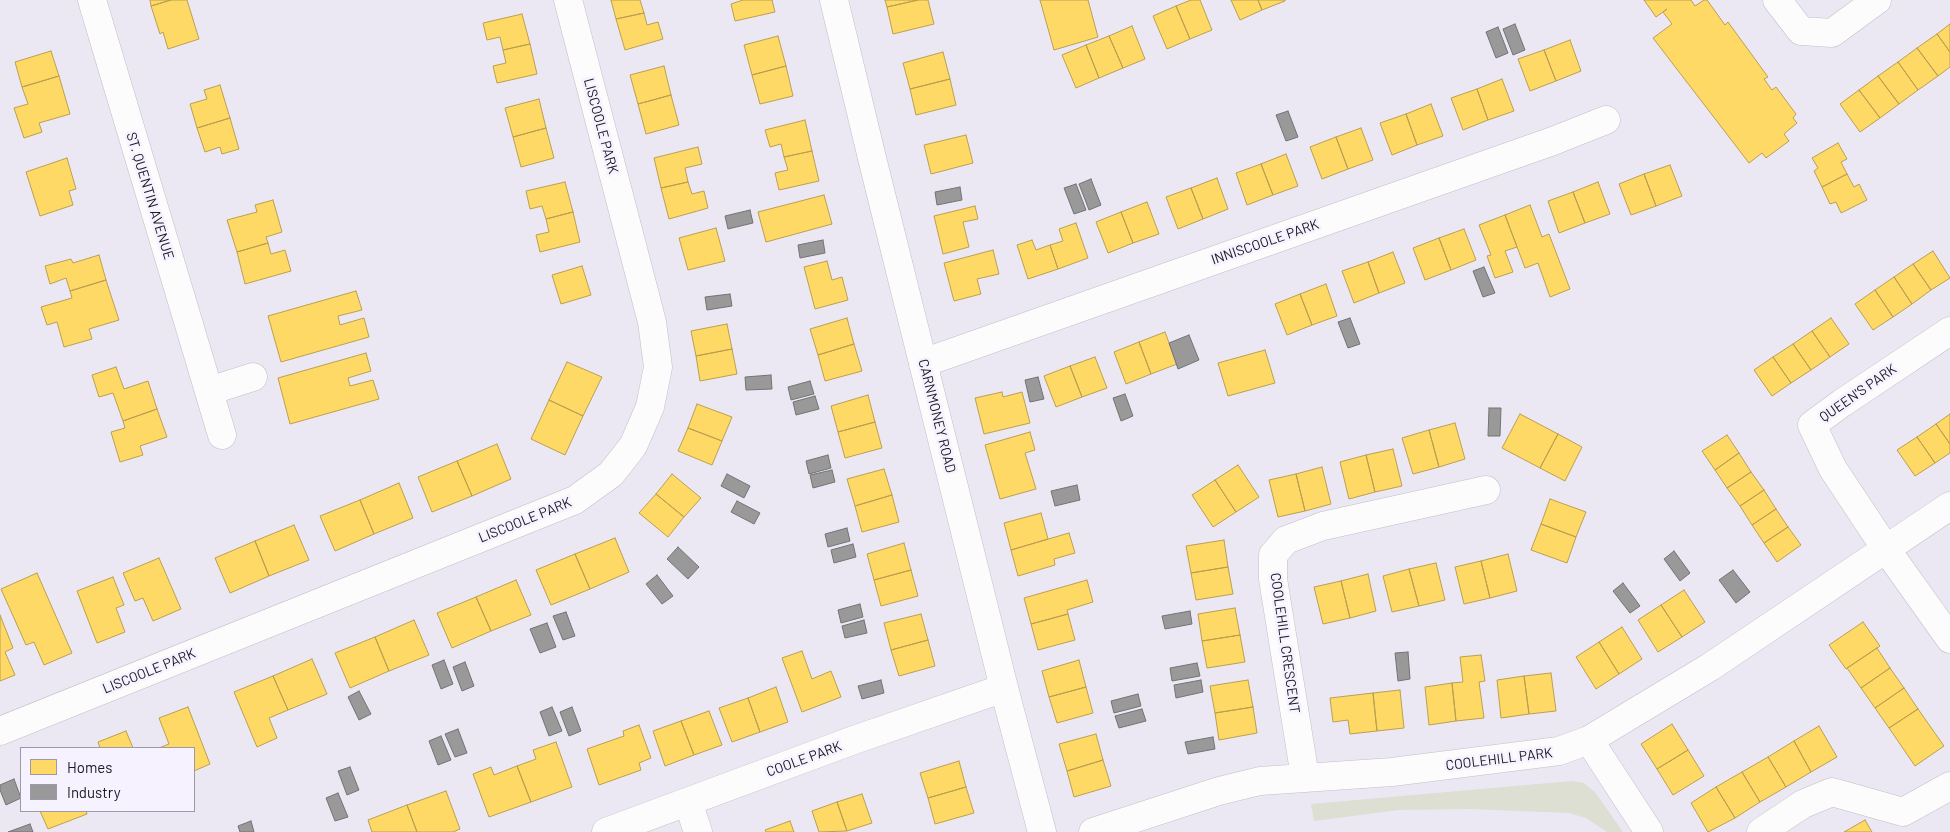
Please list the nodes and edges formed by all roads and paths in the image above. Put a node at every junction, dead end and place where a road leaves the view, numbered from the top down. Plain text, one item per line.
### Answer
1 (92, 0) edge
2 (568, 0) edge
3 (834, 0) edge
4 (1777, 0) edge
5 (1877, 0) edge
6 (1606, 120) dead end
7 (1950, 331) edge
8 (924, 363) junction
9 (253, 377) dead end
10 (208, 391) junction
11 (222, 435) dead end
12 (1486, 490) dead end
13 (1950, 506) edge
14 (1886, 549) junction
15 (1950, 639) edge
16 (1004, 688) junction
17 (0, 731) edge
18 (1588, 740) junction
19 (1305, 777) junction
20 (1950, 786) edge
21 (688, 802) junction
22 (606, 832) edge
23 (698, 832) edge
24 (1042, 832) edge
25 (1093, 832) edge
26 (1649, 832) edge
27 (1761, 832) edge

1 - 10 street, ST. QUENTIN AVENUE
2 - 17 street, LISCOOLE PARK
3 - 8 street, CARNMONEY ROAD
4 - 5 street
6 - 8 street, INNISCOOLE PARK
7 - 14 street, QUEEN'S PARK
8 - 16 street, CARNMONEY ROAD
9 - 10 street
10 - 11 street, ST. QUENTIN AVENUE
12 - 19 street, COOLEHILL CRESCENT
13 - 14 street
14 - 15 street, QUEEN'S PARK
14 - 18 street, COOLEHILL PARK
16 - 21 street, COOLE PARK
16 - 24 street, CARNMONEY ROAD
18 - 19 street, COOLEHILL PARK
18 - 26 street
19 - 25 street, COOLEHILL PARK
20 - 27 street
21 - 22 street, COOLE PARK
21 - 23 street

